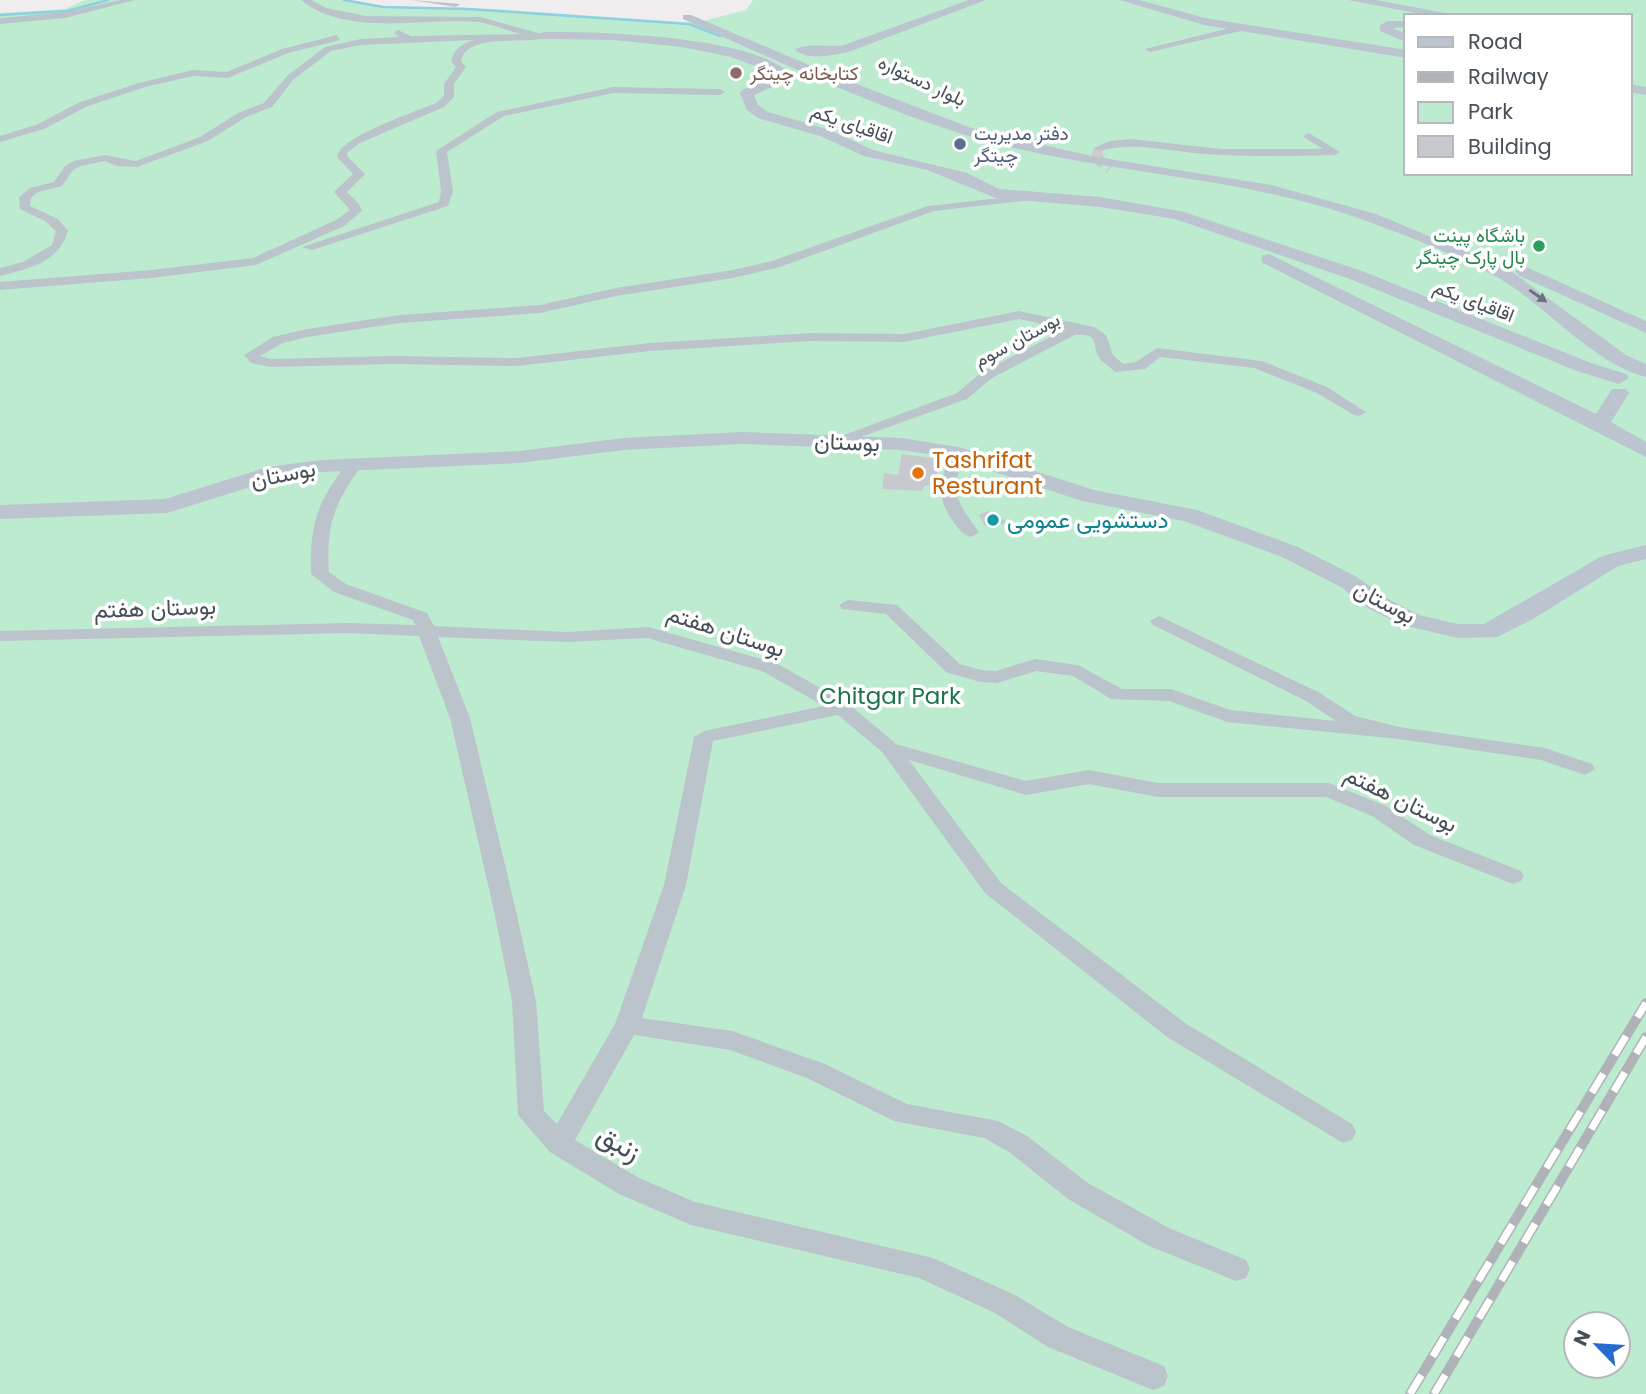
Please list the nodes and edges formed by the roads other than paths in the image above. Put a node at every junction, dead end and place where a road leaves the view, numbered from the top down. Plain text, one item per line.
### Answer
1 (131, 0) edge
2 (305, 0) edge
3 (415, 0) edge
4 (980, 0) edge
5 (1126, 0) edge
6 (1354, 0) edge
7 (456, 4) dead end
8 (1442, 14) edge
9 (38, 19) junction
10 (0, 21) edge
11 (1404, 24) edge
12 (0, 27) edge
13 (1246, 27) junction
14 (545, 36) junction
15 (772, 37) junction
16 (1404, 37) edge
17 (409, 39) junction
18 (503, 39) junction
19 (752, 44) junction
20 (847, 48) junction
21 (1150, 49) dead end
22 (1404, 54) edge
23 (785, 61) junction
24 (842, 67) junction
25 (823, 76) junction
26 (720, 92) dead end
27 (1309, 136) dead end
28 (0, 139) edge
29 (1099, 148) dead end
30 (1110, 169) tunnel mouth
31 (1133, 183) dead end
32 (1156, 197) dead end
33 (1028, 198) junction
34 (1179, 211) dead end
35 (1212, 231) dead end
36 (256, 261) junction
37 (0, 272) edge
38 (0, 286) edge
39 (1627, 320) junction
40 (1577, 325) junction
41 (1646, 328) edge
42 (1089, 330) junction
43 (1646, 372) edge
44 (1619, 376) junction
45 (1646, 382) edge
46 (1359, 412) dead end
47 (1600, 424) junction
48 (836, 441) junction
49 (1646, 451) edge
50 (961, 453) junction
51 (353, 466) junction
52 (0, 512) edge
53 (971, 532) dead end
54 (1646, 552) edge
55 (848, 605) dead end
56 (1159, 621) dead end
57 (426, 629) junction
58 (0, 636) edge
59 (842, 709) junction
60 (1399, 733) junction
61 (888, 748) junction
62 (1585, 769) dead end
63 (1513, 876) dead end
64 (627, 1025) junction
65 (1343, 1132) dead end
66 (559, 1144) junction
67 (1236, 1269) dead end
68 (1153, 1376) dead end

1 - 9 street
2 - 14 street
3 - 7 street
4 - 20 main road
5 - 13 street
6 - 8 street
9 - 10 street
9 - 12 street
11 - 16 main road
13 - 21 street
13 - 22 street
14 - 18 street
14 - 23 street
15 - 19 main road
15 - 19 main road, بلوار دستواره
15 - 23 main road, بلوار دستواره
17 - 18 street
17 - 28 street
17 - 37 street
18 - 36 street
19 - 23 main road, بلوار دستواره
20 - 23 main road
20 - 24 main road
23 - 24 main road, بلوار دستواره
23 - 25 main road, بلوار دستواره
23 - 33 street, اقاقیای یکم
24 - 25 main road
24 - 39 main road, بلوار دستواره
25 -> 40 main road, بلوار دستواره
26 - 36 street
27 - 29 street
30 - 31 main road
32 - 34 main road
33 - 42 street
33 - 44 street, اقاقیای یکم
35 - 47 street
36 - 38 street
39 - 40 main road
39 - 41 main road, بلوار دستواره
40 - 44 main road, بلوار دستواره
42 - 46 street, بوستان سوم
42 - 48 street, بوستان سوم
43 - 44 main road, بلوار دستواره
44 - 45 main road
44 - 47 main road
47 - 49 main road
48 - 50 main road, بوستان
48 - 51 main road, بوستان
50 - 53 street
50 - 54 main road, بوستان
51 - 52 main road, بوستان
51 - 57 street
55 - 60 street
56 - 60 street
57 - 58 street, بوستان هفتم
57 - 59 street, بوستان هفتم
57 - 66 street, زنبق
59 - 61 street, بوستان هفتم
59 - 64 street
60 - 62 street
61 - 63 street, بوستان هفتم
61 - 65 street
64 - 66 street
64 - 67 street
66 - 68 street, زنبق

